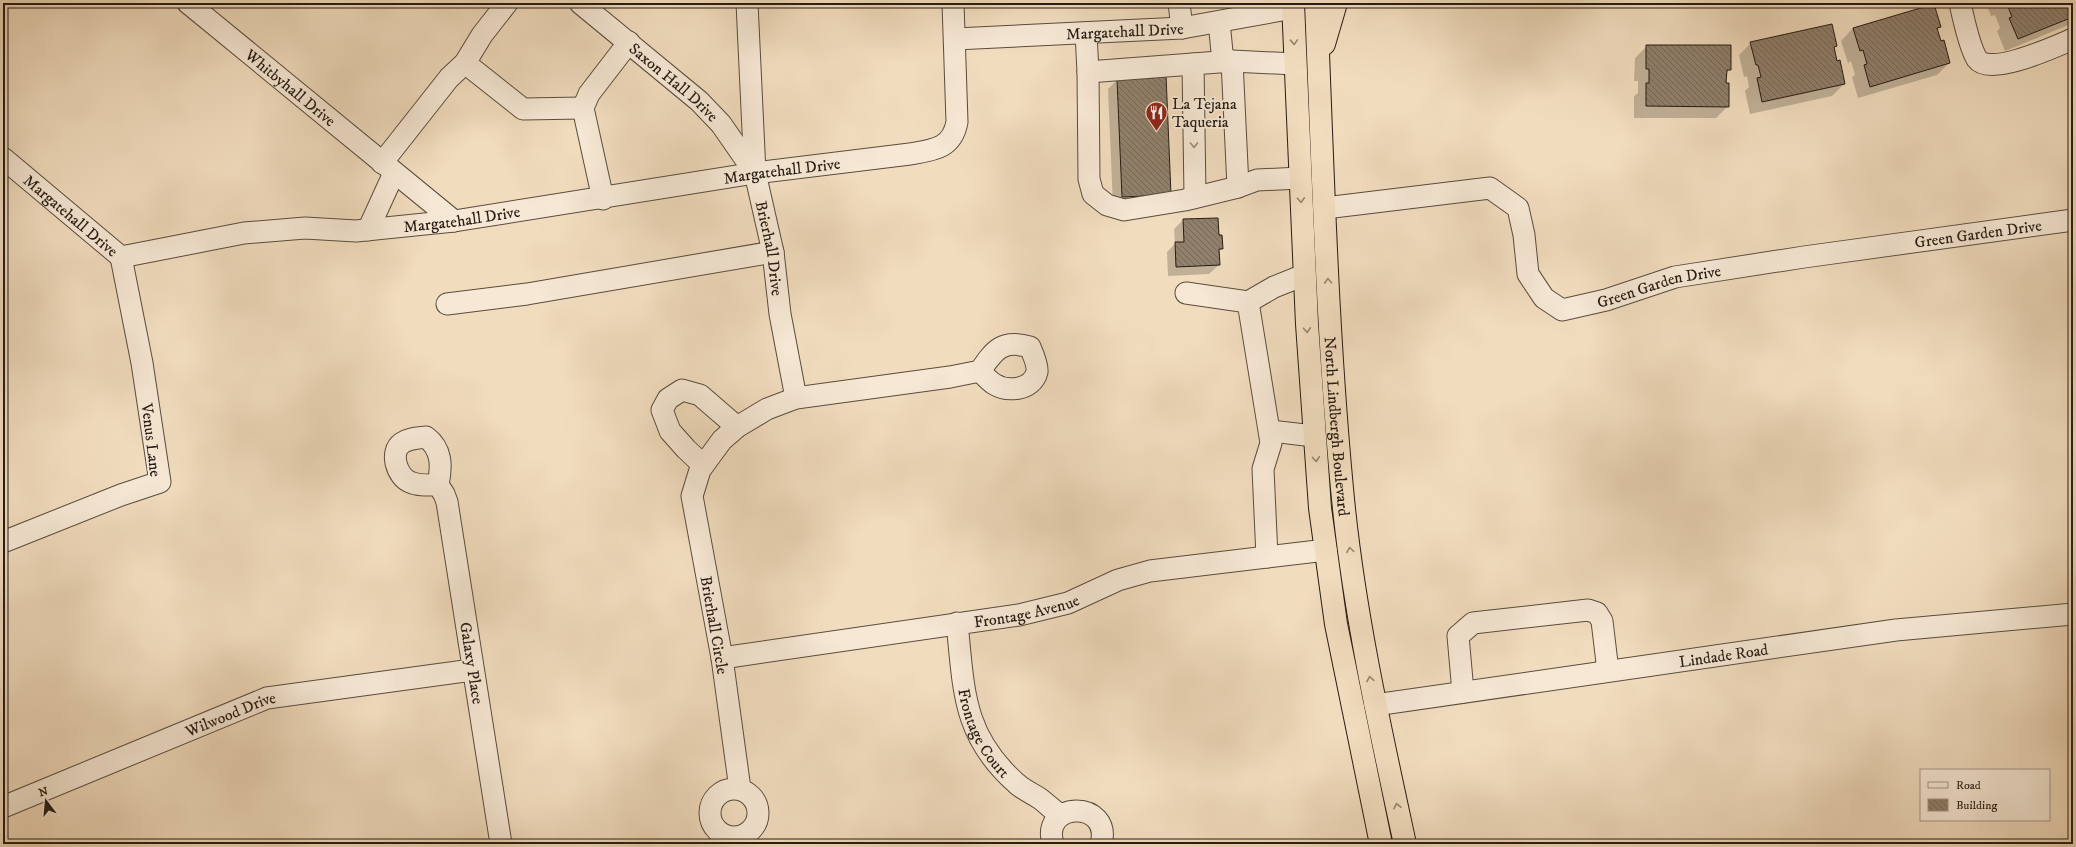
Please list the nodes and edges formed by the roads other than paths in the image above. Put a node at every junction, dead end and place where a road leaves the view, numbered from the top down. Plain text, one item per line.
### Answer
1 (188, 3) edge
2 (507, 3) edge
3 (580, 3) edge
4 (747, 3) edge
5 (953, 3) edge
6 (1179, 3) edge
7 (1316, 3) edge
8 (1336, 3) edge
9 (1960, 3) edge
10 (1293, 5) edge
11 (1219, 22) junction
12 (1182, 28) junction
13 (1086, 33) junction
14 (955, 39) junction
15 (2073, 39) edge
16 (629, 42) junction
17 (1227, 62) junction
18 (1319, 62) junction
19 (465, 63) junction
20 (1193, 64) junction
21 (1295, 64) junction
22 (1088, 72) junction
23 (583, 108) junction
24 (3, 158) edge
25 (388, 168) junction
26 (755, 173) junction
27 (1300, 178) junction
28 (1238, 187) junction
29 (1195, 196) junction
30 (603, 199) junction
31 (1325, 208) junction
32 (2073, 220) edge
33 (454, 222) junction
34 (368, 230) junction
35 (773, 252) junction
36 (121, 256) junction
37 (1304, 274) junction
38 (1186, 294) dead end
39 (1248, 302) junction
40 (447, 304) dead end
41 (980, 371) dead end
42 (796, 398) junction
43 (738, 427) junction
44 (1270, 431) junction
45 (1314, 436) junction
46 (703, 465) junction
47 (438, 485) dead end
48 (3, 542) edge
49 (1326, 550) junction
50 (1267, 557) junction
51 (2073, 614) edge
52 (957, 623) junction
53 (722, 658) junction
54 (472, 670) junction
55 (1608, 671) junction
56 (1463, 692) junction
57 (1375, 705) junction
58 (740, 789) dead end
59 (3, 807) edge
60 (1060, 815) junction
61 (501, 844) edge
62 (1053, 844) edge
63 (1101, 844) edge
64 (1381, 844) edge
65 (1405, 844) edge

1 - 25 street, Whitbyhall Drive
2 - 19 street
3 - 16 street, Saxon Hall Drive
4 - 26 street, Brierhall Drive
5 - 14 street
6 - 12 street
7 - 18 highway, North Lindbergh Boulevard
8 - 18 highway
9 - 15 street
10 - 11 street, Margatehall Drive
10 -> 21 highway, North Lindbergh Boulevard
11 - 12 street, Margatehall Drive
11 - 17 street
12 - 13 street, Margatehall Drive
13 - 14 street, Margatehall Drive
13 - 22 street
14 - 26 street, Margatehall Drive
16 - 23 street
16 - 26 street, Saxon Hall Drive
17 - 20 street
17 - 21 street
17 - 28 street
18 - 31 highway, North Lindbergh Boulevard
19 - 23 street
19 - 25 street
20 - 22 street
20 -> 29 street
21 - 27 highway, North Lindbergh Boulevard
22 - 29 street
23 - 30 street
24 - 36 street, Margatehall Drive
25 - 33 street, Whitbyhall Drive
25 - 34 street
26 - 30 street, Margatehall Drive
26 - 35 street, Brierhall Drive
27 - 28 street
27 -> 37 highway, North Lindbergh Boulevard
28 - 29 street
30 - 33 street, Margatehall Drive
31 - 32 street, Green Garden Drive
57 -> 31 highway, North Lindbergh Boulevard
33 - 34 street, Margatehall Drive
34 - 36 street, Margatehall Drive
35 - 40 street
35 - 42 street, Brierhall Drive
36 - 48 street, Venus Lane
37 - 39 street
37 -> 45 highway, North Lindbergh Boulevard
38 - 39 street
39 - 44 street
41 - 42 street, Brierhall Circle
42 - 43 street, Brierhall Circle
43 - 46 street, Brierhall Circle
43 - 46 street
44 - 45 street
44 - 50 street
45 -> 49 highway, North Lindbergh Boulevard
46 - 53 street, Brierhall Circle
47 - 54 street, Galaxy Place
49 - 50 street, Frontage Avenue
49 - 64 highway, North Lindbergh Boulevard
50 - 52 street, Frontage Avenue
51 - 55 street, Lindade Road
52 - 53 street, Frontage Avenue
52 - 60 street, Frontage Court
53 - 58 street, Brierhall Circle
54 - 59 street, Wilwood Drive
54 - 61 street, Galaxy Place
55 - 56 street, Lindade Road
55 - 56 street
56 - 57 street, Lindade Road
65 -> 57 highway, North Lindbergh Boulevard
60 - 62 street
60 - 63 street

